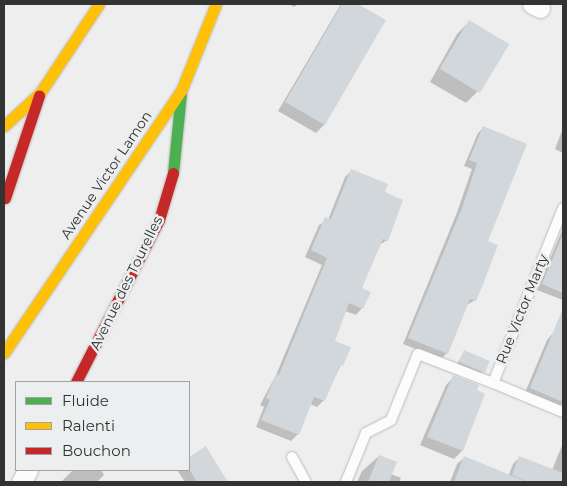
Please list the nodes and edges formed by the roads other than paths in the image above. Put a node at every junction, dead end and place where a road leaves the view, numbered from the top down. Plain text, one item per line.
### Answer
1 (99, 4) edge
2 (216, 4) edge
3 (181, 91) junction
4 (40, 93) junction
5 (4, 126) edge
6 (4, 185) edge
7 (5, 201) edge
8 (563, 208) edge
9 (4, 353) edge
10 (77, 381) edge
11 (492, 383) junction
12 (563, 412) edge
13 (292, 457) dead end
14 (27, 471) edge
15 (21, 482) edge
16 (306, 482) edge
17 (346, 482) edge

1 - 4 street
2 - 3 street, Avenue Victor Lamon
3 - 9 street, Avenue Victor Lamon
3 - 10 street, Avenue des Tourelles
4 - 5 street
4 - 7 street
6 - 7 street
8 - 11 lane, Rue Victor Marty
11 - 12 lane
11 - 17 lane
13 - 16 lane
14 - 15 street

